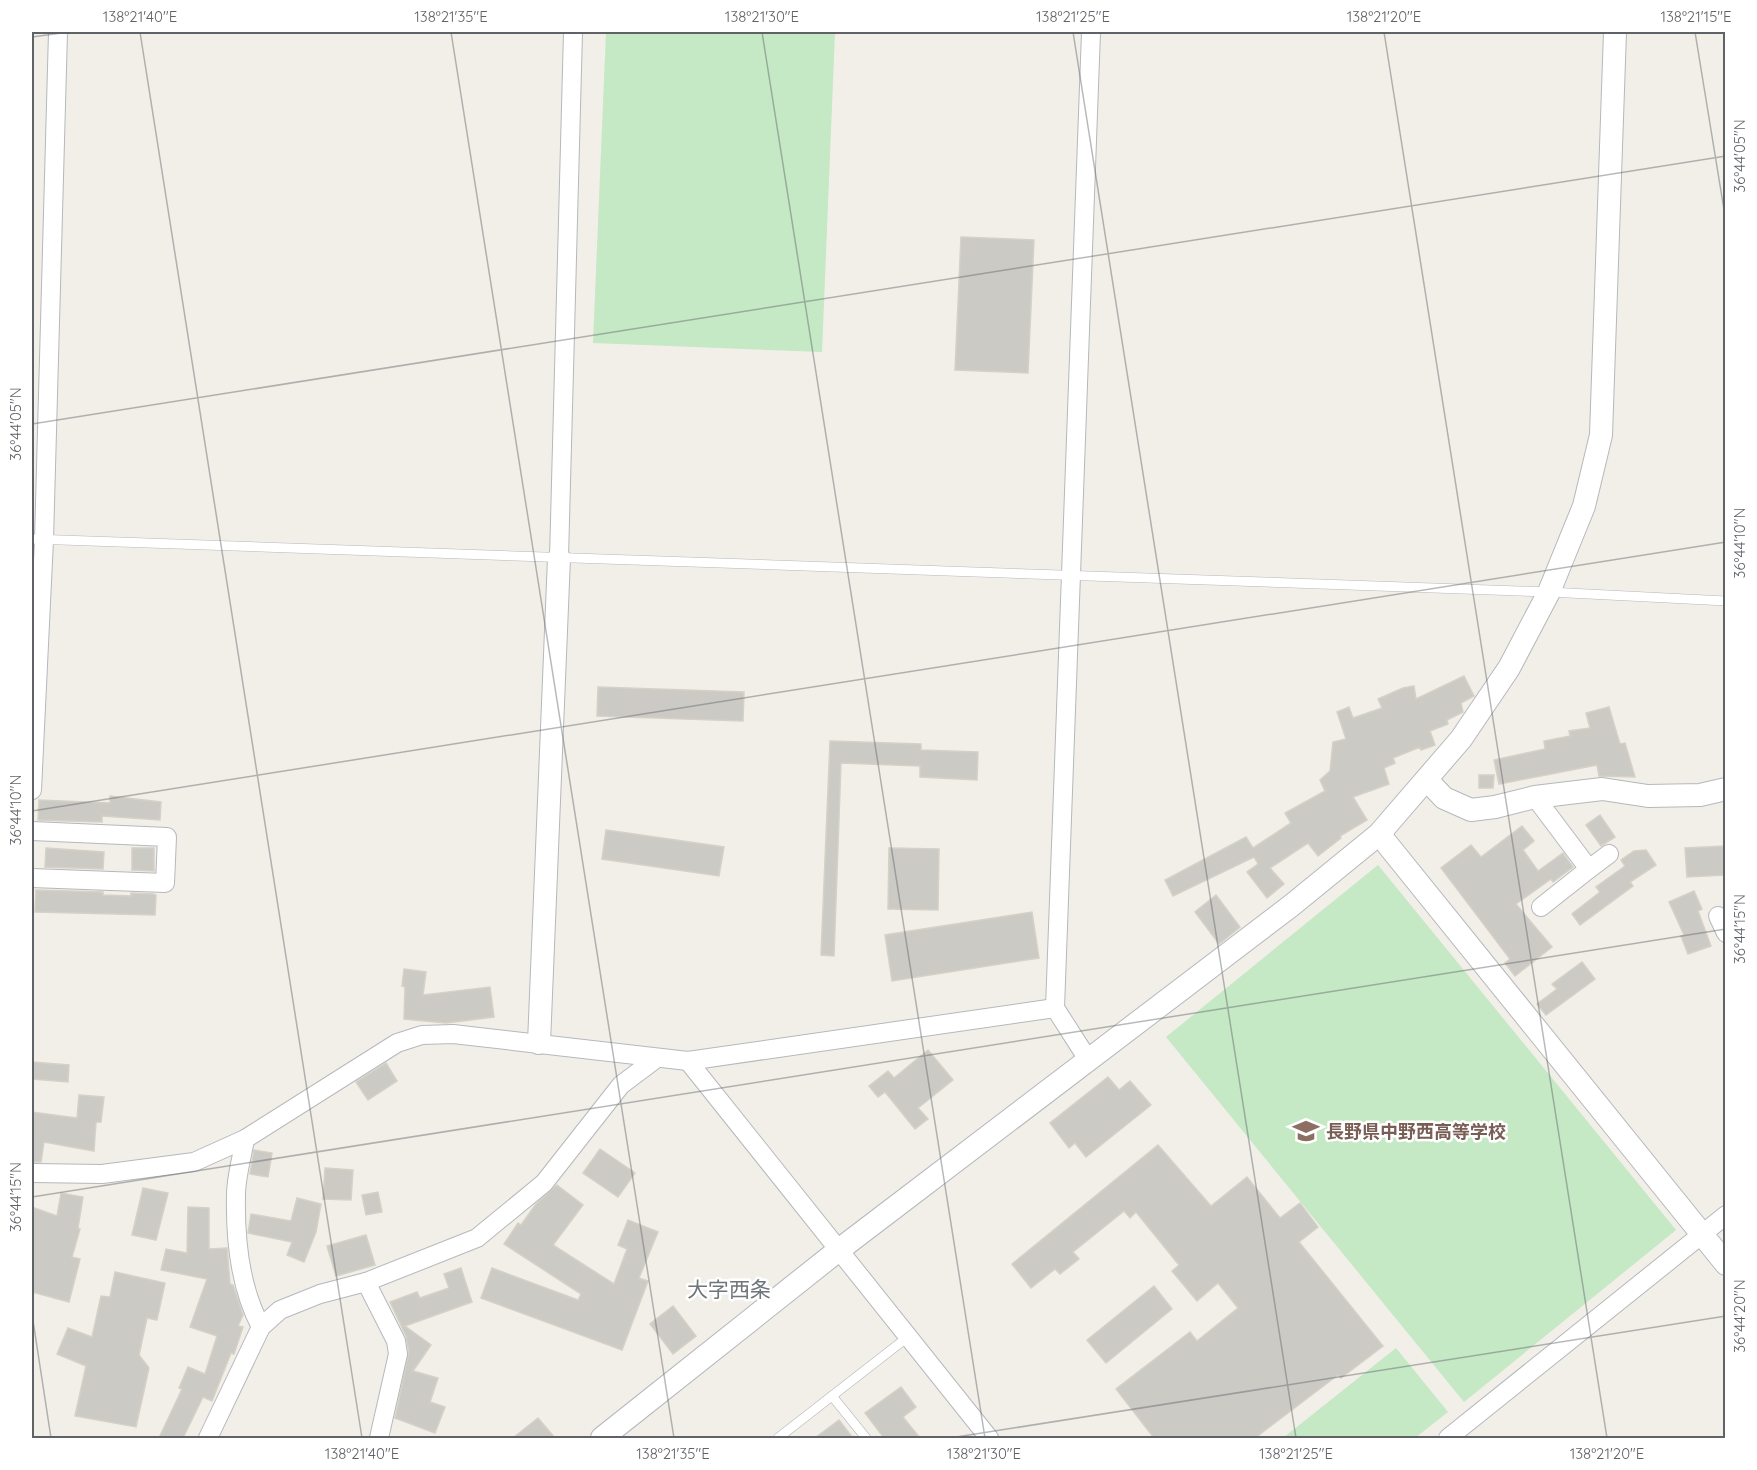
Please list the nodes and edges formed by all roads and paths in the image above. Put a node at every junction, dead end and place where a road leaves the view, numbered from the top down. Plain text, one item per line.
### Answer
1 (58, 32) edge
2 (573, 32) edge
3 (1091, 32) edge
4 (1615, 32) edge
5 (38, 539) edge
6 (559, 558) junction
7 (1073, 576) junction
8 (1549, 592) junction
9 (1725, 601) edge
10 (1427, 780) junction
11 (1725, 789) edge
12 (32, 790) edge
13 (1534, 797) junction
14 (32, 831) edge
15 (1379, 834) junction
16 (1609, 854) dead end
17 (1589, 869) junction
18 (32, 878) edge
19 (1540, 907) dead end
20 (1055, 1008) junction
21 (539, 1043) junction
22 (657, 1058) junction
23 (1088, 1058) junction
24 (688, 1061) junction
25 (245, 1139) junction
26 (32, 1173) edge
27 (1725, 1215) edge
28 (1703, 1235) junction
29 (840, 1249) junction
30 (1725, 1264) edge
31 (366, 1282) junction
32 (261, 1327) junction
33 (909, 1336) junction
34 (832, 1396) junction
35 (208, 1438) edge
36 (379, 1438) edge
37 (602, 1438) edge
38 (778, 1438) edge
39 (866, 1438) edge
40 (989, 1438) edge
41 (1448, 1438) edge

1 - 5 street
2 - 6 street
3 - 7 street
4 - 8 street
5 - 6 lane
5 - 12 street
6 - 7 lane
6 - 21 street
7 - 8 lane
7 - 20 street
8 - 9 lane
8 - 10 street
10 - 13 street
10 - 15 street
11 - 13 street
13 - 17 street
14 - 18 street
15 - 23 street
15 - 28 street
16 - 17 street
17 - 19 street
20 - 23 street
20 - 24 street
21 - 22 street
21 - 25 street
22 - 24 street
22 - 31 street
23 - 29 street
24 - 29 street
25 - 26 street
25 - 32 street
27 - 28 street
28 - 30 street
28 - 41 street
29 - 33 street
29 - 37 street
31 - 32 street
31 - 36 street
32 - 35 street
33 - 34 lane
33 - 40 street
34 - 38 lane
34 - 39 lane

